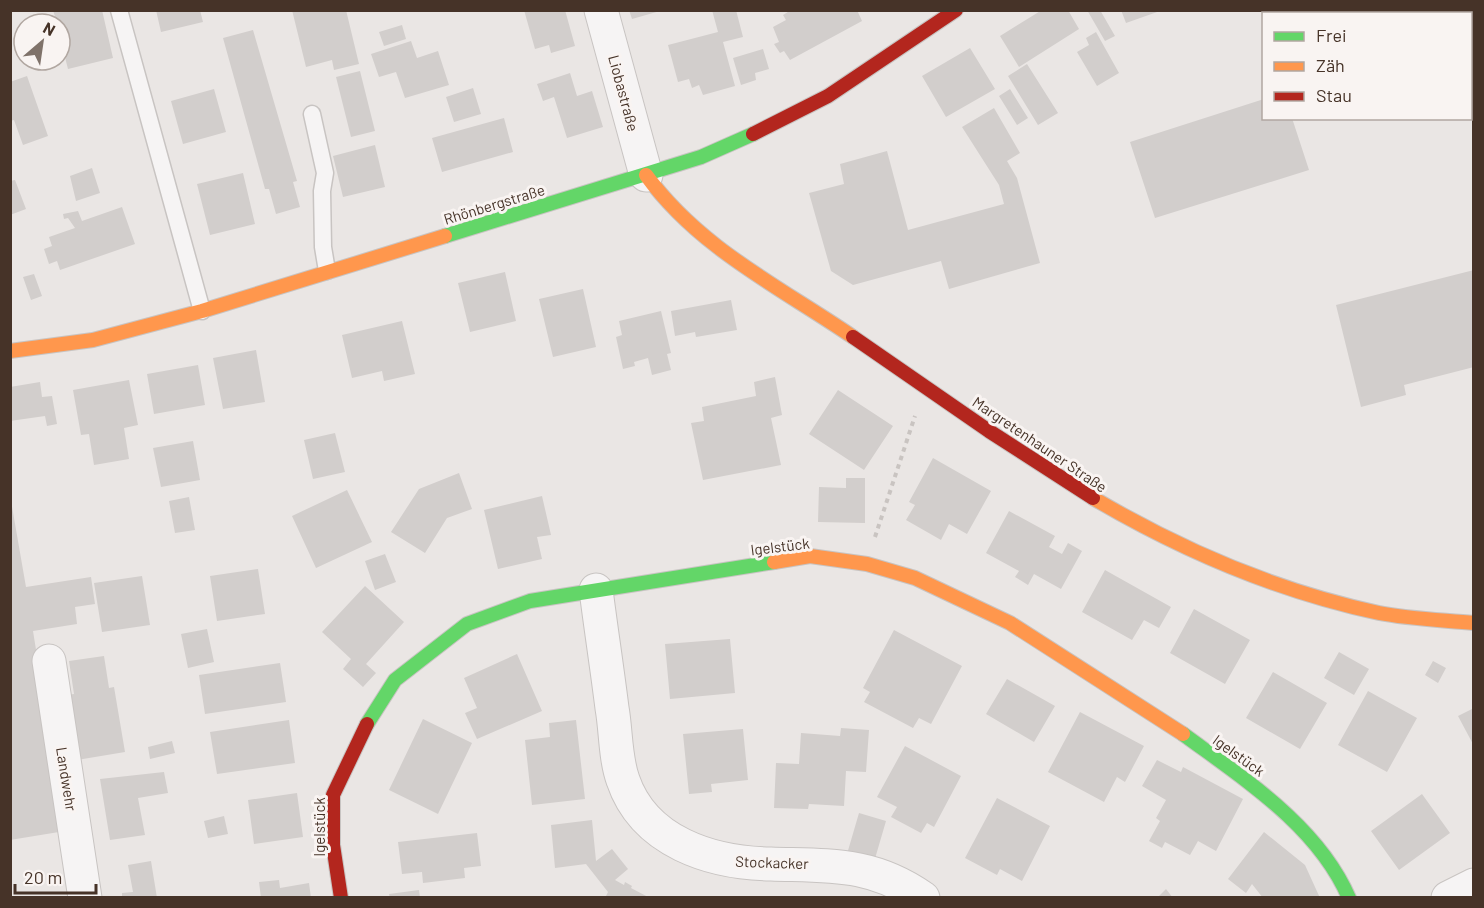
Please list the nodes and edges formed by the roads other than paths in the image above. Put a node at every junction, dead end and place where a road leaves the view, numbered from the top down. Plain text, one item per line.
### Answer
1 (119, 10) edge
2 (601, 10) edge
3 (956, 10) edge
4 (312, 114) dead end
5 (646, 175) junction
6 (327, 271) junction
7 (202, 311) junction
8 (10, 351) edge
9 (596, 590) junction
10 (1473, 623) edge
11 (49, 662) dead end
12 (1473, 885) edge
13 (85, 897) edge
14 (341, 897) edge
15 (923, 897) edge
16 (1348, 897) edge
17 (1448, 897) edge

1 - 7 lane
2 - 5 street, Liobastraße
3 - 5 street, Rhönbergstraße
4 - 6 lane
5 - 6 street, Rhönbergstraße
5 - 10 street, Margretenhauner Straße
6 - 7 street, Rhönbergstraße
7 - 8 street, Rhönbergstraße
9 - 14 street, Igelstück
9 - 15 street, Stockacker
9 - 16 street, Igelstück
11 - 13 street, Landwehr
12 - 17 street

